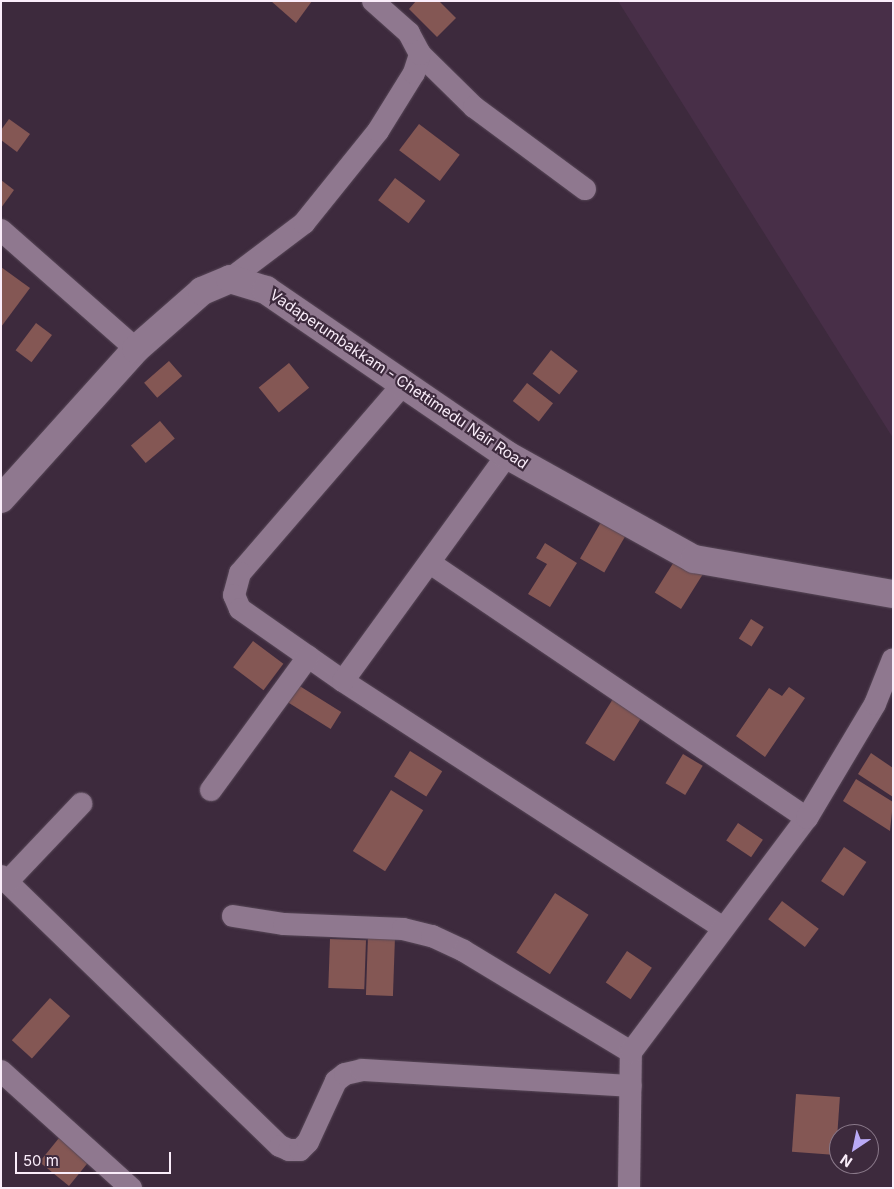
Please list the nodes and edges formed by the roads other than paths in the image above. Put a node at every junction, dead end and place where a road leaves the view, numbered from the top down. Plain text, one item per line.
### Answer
1 (373, 1) edge
2 (420, 54) junction
3 (585, 189) dead end
4 (1, 230) edge
5 (230, 279) junction
6 (136, 349) junction
7 (405, 382) junction
8 (507, 454) junction
9 (1, 499) edge
10 (430, 563) junction
11 (893, 594) edge
12 (308, 657) junction
13 (893, 659) edge
14 (343, 681) junction
15 (211, 790) dead end
16 (81, 804) dead end
17 (807, 818) junction
18 (4, 878) edge
19 (233, 916) dead end
20 (722, 927) junction
21 (631, 1052) junction
22 (1, 1071) edge
23 (630, 1086) junction
24 (131, 1188) edge
25 (629, 1188) edge

1 - 2 street
2 - 3 street
2 - 5 street
4 - 6 street
5 - 6 street
5 - 7 street, Vadaperumbakkam - Chettimedu Nair Road
6 - 9 street
7 - 8 street, Vadaperumbakkam - Chettimedu Nair Road
7 - 12 street
8 - 10 street
8 - 11 street, Vadaperumbakkam - Chettimedu Nair Road
10 - 14 street
10 - 17 street
12 - 14 street
12 - 15 street
13 - 17 street
14 - 20 street
16 - 18 street
17 - 20 street
18 - 23 street
19 - 21 street
20 - 21 street
21 - 23 street
22 - 24 street
23 - 25 street

